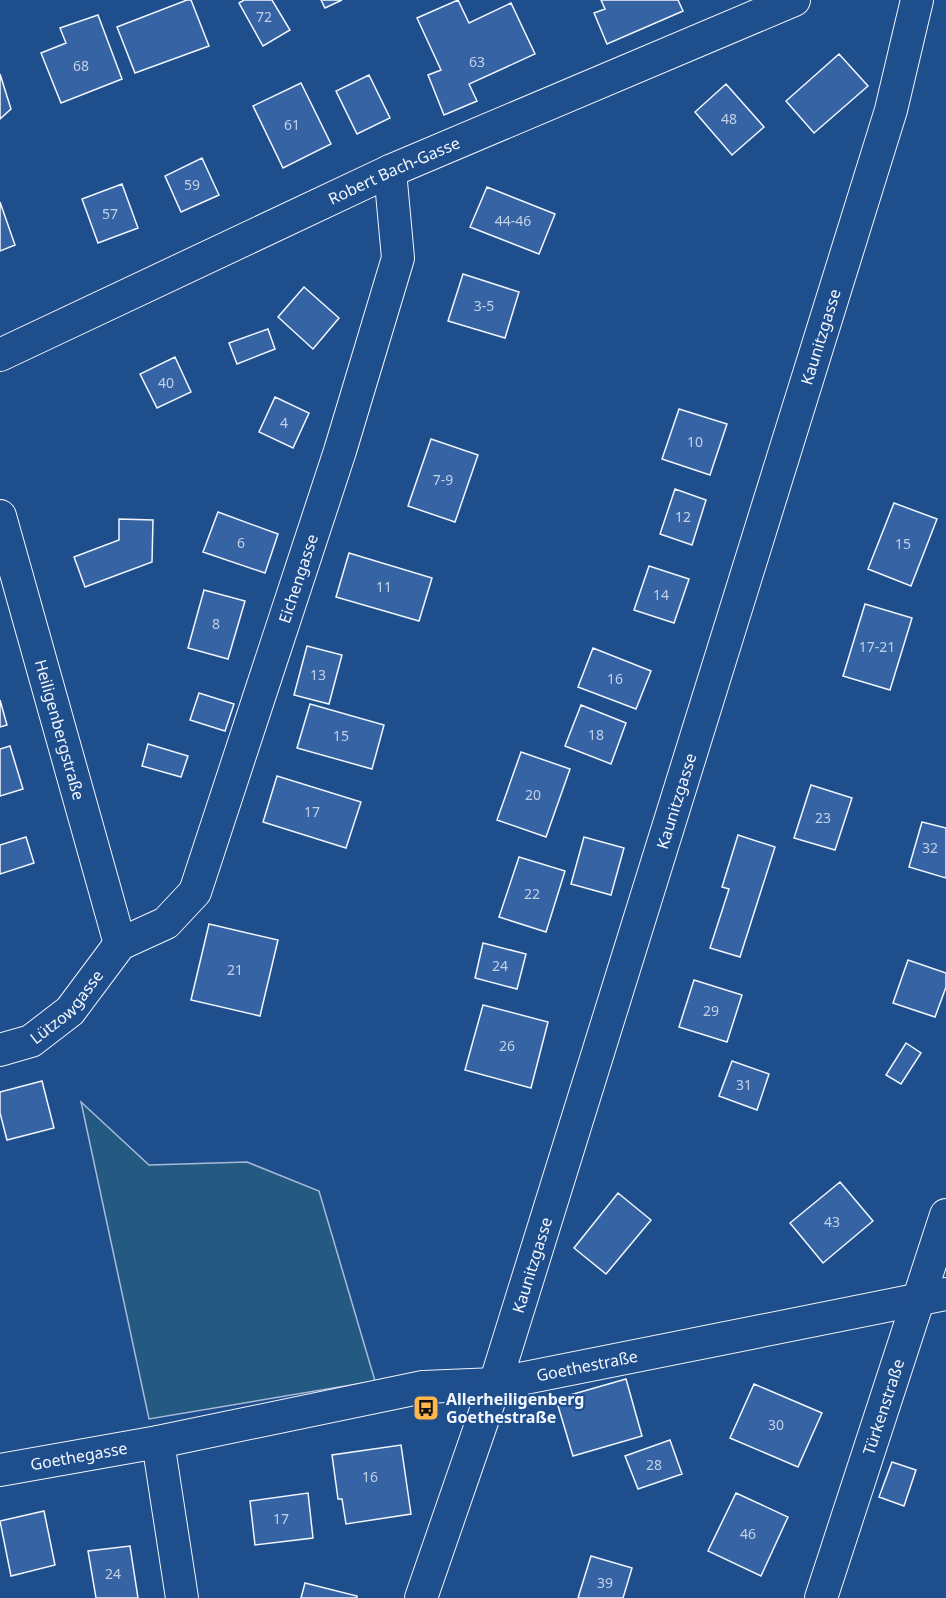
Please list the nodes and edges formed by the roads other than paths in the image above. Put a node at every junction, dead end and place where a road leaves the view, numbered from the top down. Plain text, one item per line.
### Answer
1 (794, 0) edge
2 (918, 0) edge
3 (390, 171) junction
4 (0, 355) edge
5 (0, 516) edge
6 (120, 944) junction
7 (0, 1050) edge
8 (946, 1215) edge
9 (933, 1297) edge
10 (495, 1384) junction
11 (158, 1442) junction
12 (0, 1470) edge
13 (182, 1598) edge
14 (421, 1598) edge
15 (821, 1598) edge

1 - 3 street, Robert Bach-Gasse
2 - 10 street, Kaunitzgasse
3 - 4 street, Robert Bach-Gasse
3 - 6 street, Eichengasse
5 - 6 street, Heiligenbergstraße
6 - 7 street, Lützowgasse
8 - 9 street, Türkenstraße
9 - 10 street, Goethestraße
9 - 15 street, Türkenstraße
10 - 11 street, Goethestraße
10 - 14 street, Kaunitzgasse
11 - 12 street, Goethegasse
11 - 13 street

